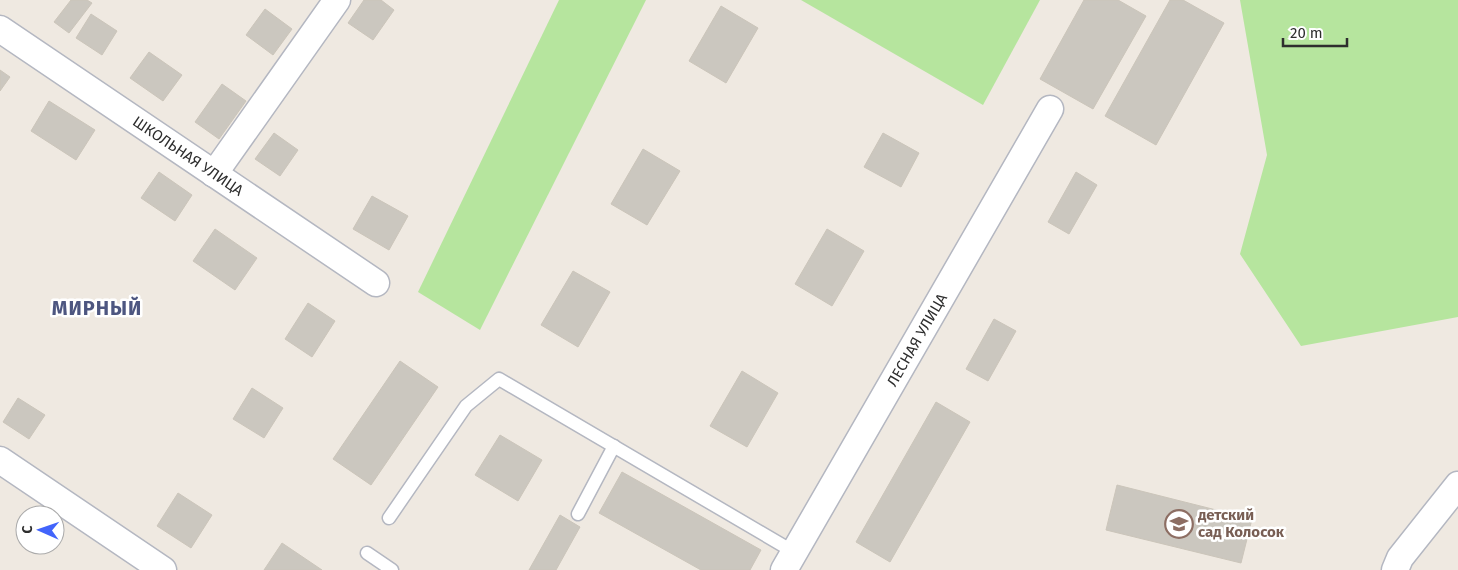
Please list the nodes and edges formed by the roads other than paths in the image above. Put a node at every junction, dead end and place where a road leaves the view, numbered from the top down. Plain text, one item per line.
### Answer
1 (337, 0) edge
2 (0, 29) edge
3 (1050, 110) dead end
4 (214, 174) junction
5 (376, 283) dead end
6 (614, 446) junction
7 (0, 460) edge
8 (1458, 485) edge
9 (578, 514) dead end
10 (389, 518) dead end
11 (366, 553) dead end
12 (789, 561) edge
13 (163, 570) edge
14 (392, 570) edge
15 (1395, 570) edge

1 - 4 street
2 - 4 street, ШКОЛЬНАЯ УЛИЦА
3 - 12 street, ЛЕСНАЯ УЛИЦА
4 - 5 street, ШКОЛЬНАЯ УЛИЦА
6 - 9 lane
6 - 10 lane
6 - 12 lane
7 - 13 street
8 - 15 street
11 - 14 lane

